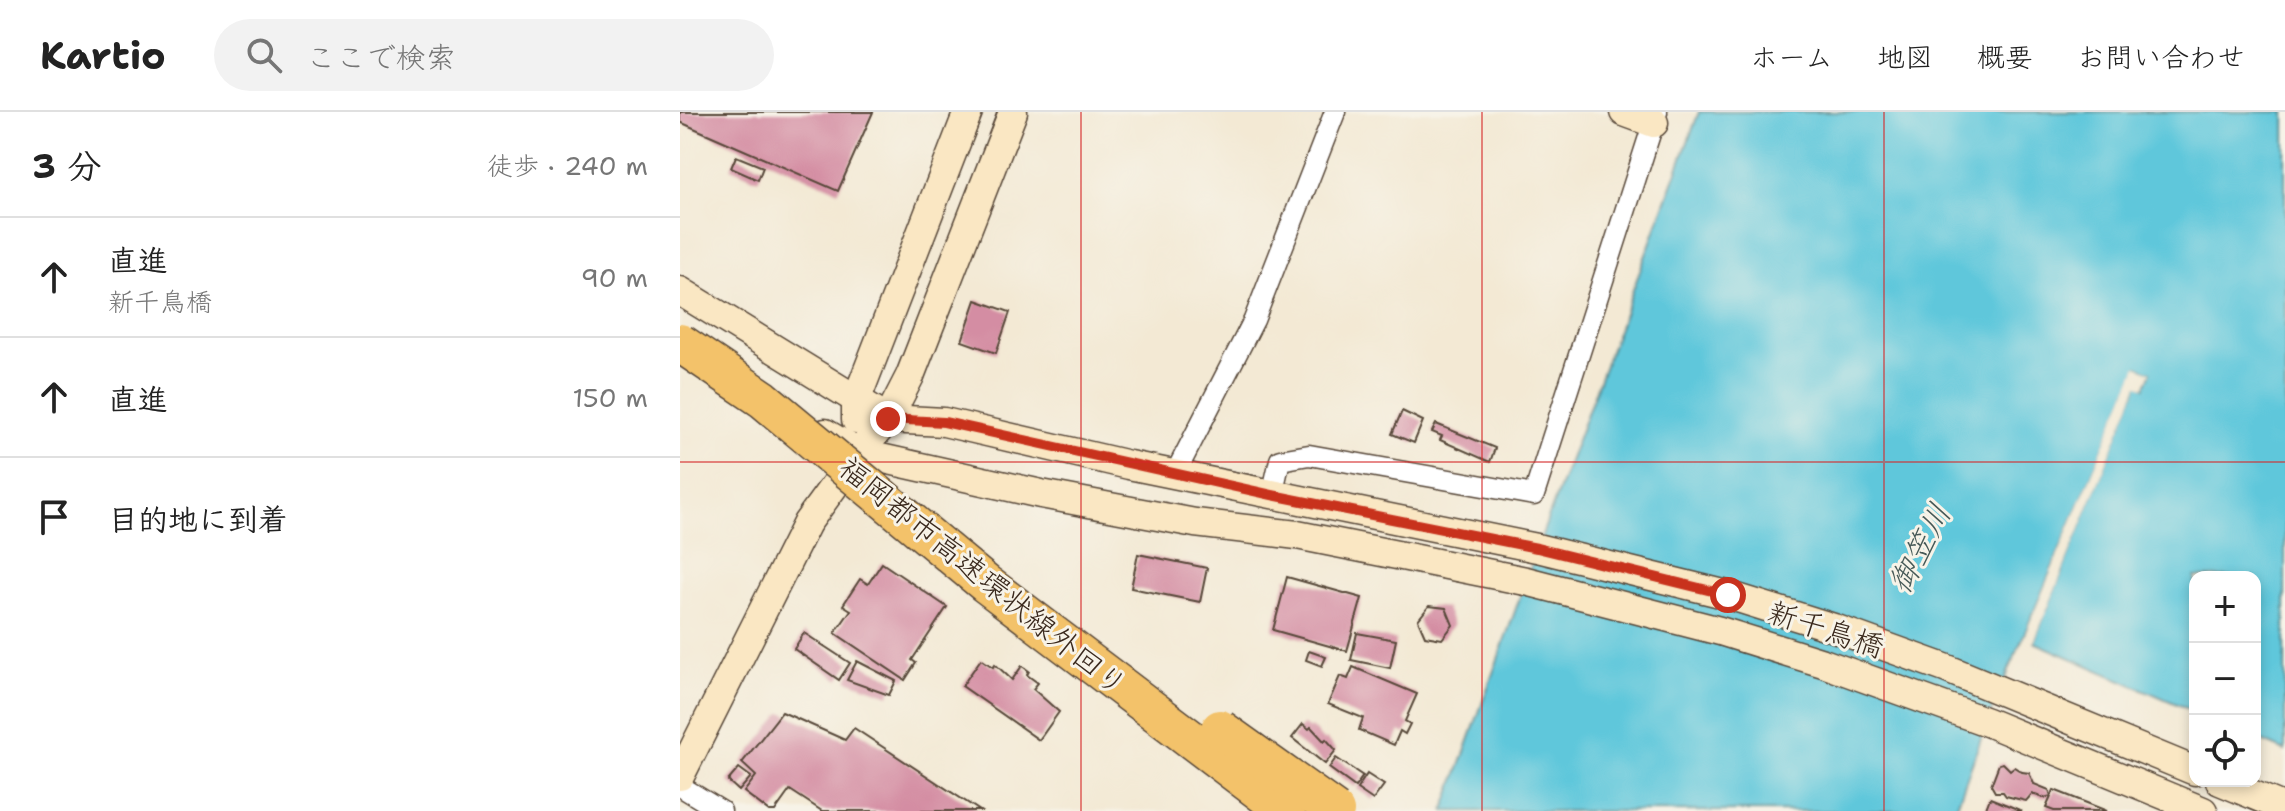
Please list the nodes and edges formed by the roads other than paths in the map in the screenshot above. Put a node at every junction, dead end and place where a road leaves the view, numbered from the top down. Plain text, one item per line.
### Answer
1 (968, 112) edge
2 (1013, 112) edge
3 (1335, 112) edge
4 (1624, 112) edge
5 (1656, 118) edge
6 (680, 291) edge
7 (680, 346) edge
8 (680, 372) edge
9 (763, 399) junction
10 (856, 401) junction
11 (888, 419) junction
12 (858, 453) junction
13 (1175, 474) junction
14 (1272, 495) junction
15 (939, 551) dead end
16 (2189, 769) edge
17 (680, 776) edge
18 (680, 786) edge
19 (2234, 787) edge
20 (2285, 808) edge
21 (721, 811) edge
22 (1286, 811) edge
23 (1335, 811) edge
24 (2203, 811) edge

1 - 10 street
2 - 11 street
3 - 13 street
4 - 5 street
5 - 14 street
6 - 10 street
7 - 9 highway, 福岡都市高速環状線外回り, bridge
7 - 12 street, 新千鳥橋
8 - 15 highway
9 - 22 highway, 福岡都市高速環状線外回り, bridge
9 - 23 highway, bridge
10 - 11 street
10 - 12 street
11 - 12 street
11 - 13 street, 新千鳥橋
12 - 17 street
12 - 24 street, 新千鳥橋
13 - 14 street, 新千鳥橋
14 - 16 street, 新千鳥橋
18 - 21 street
19 - 20 street

